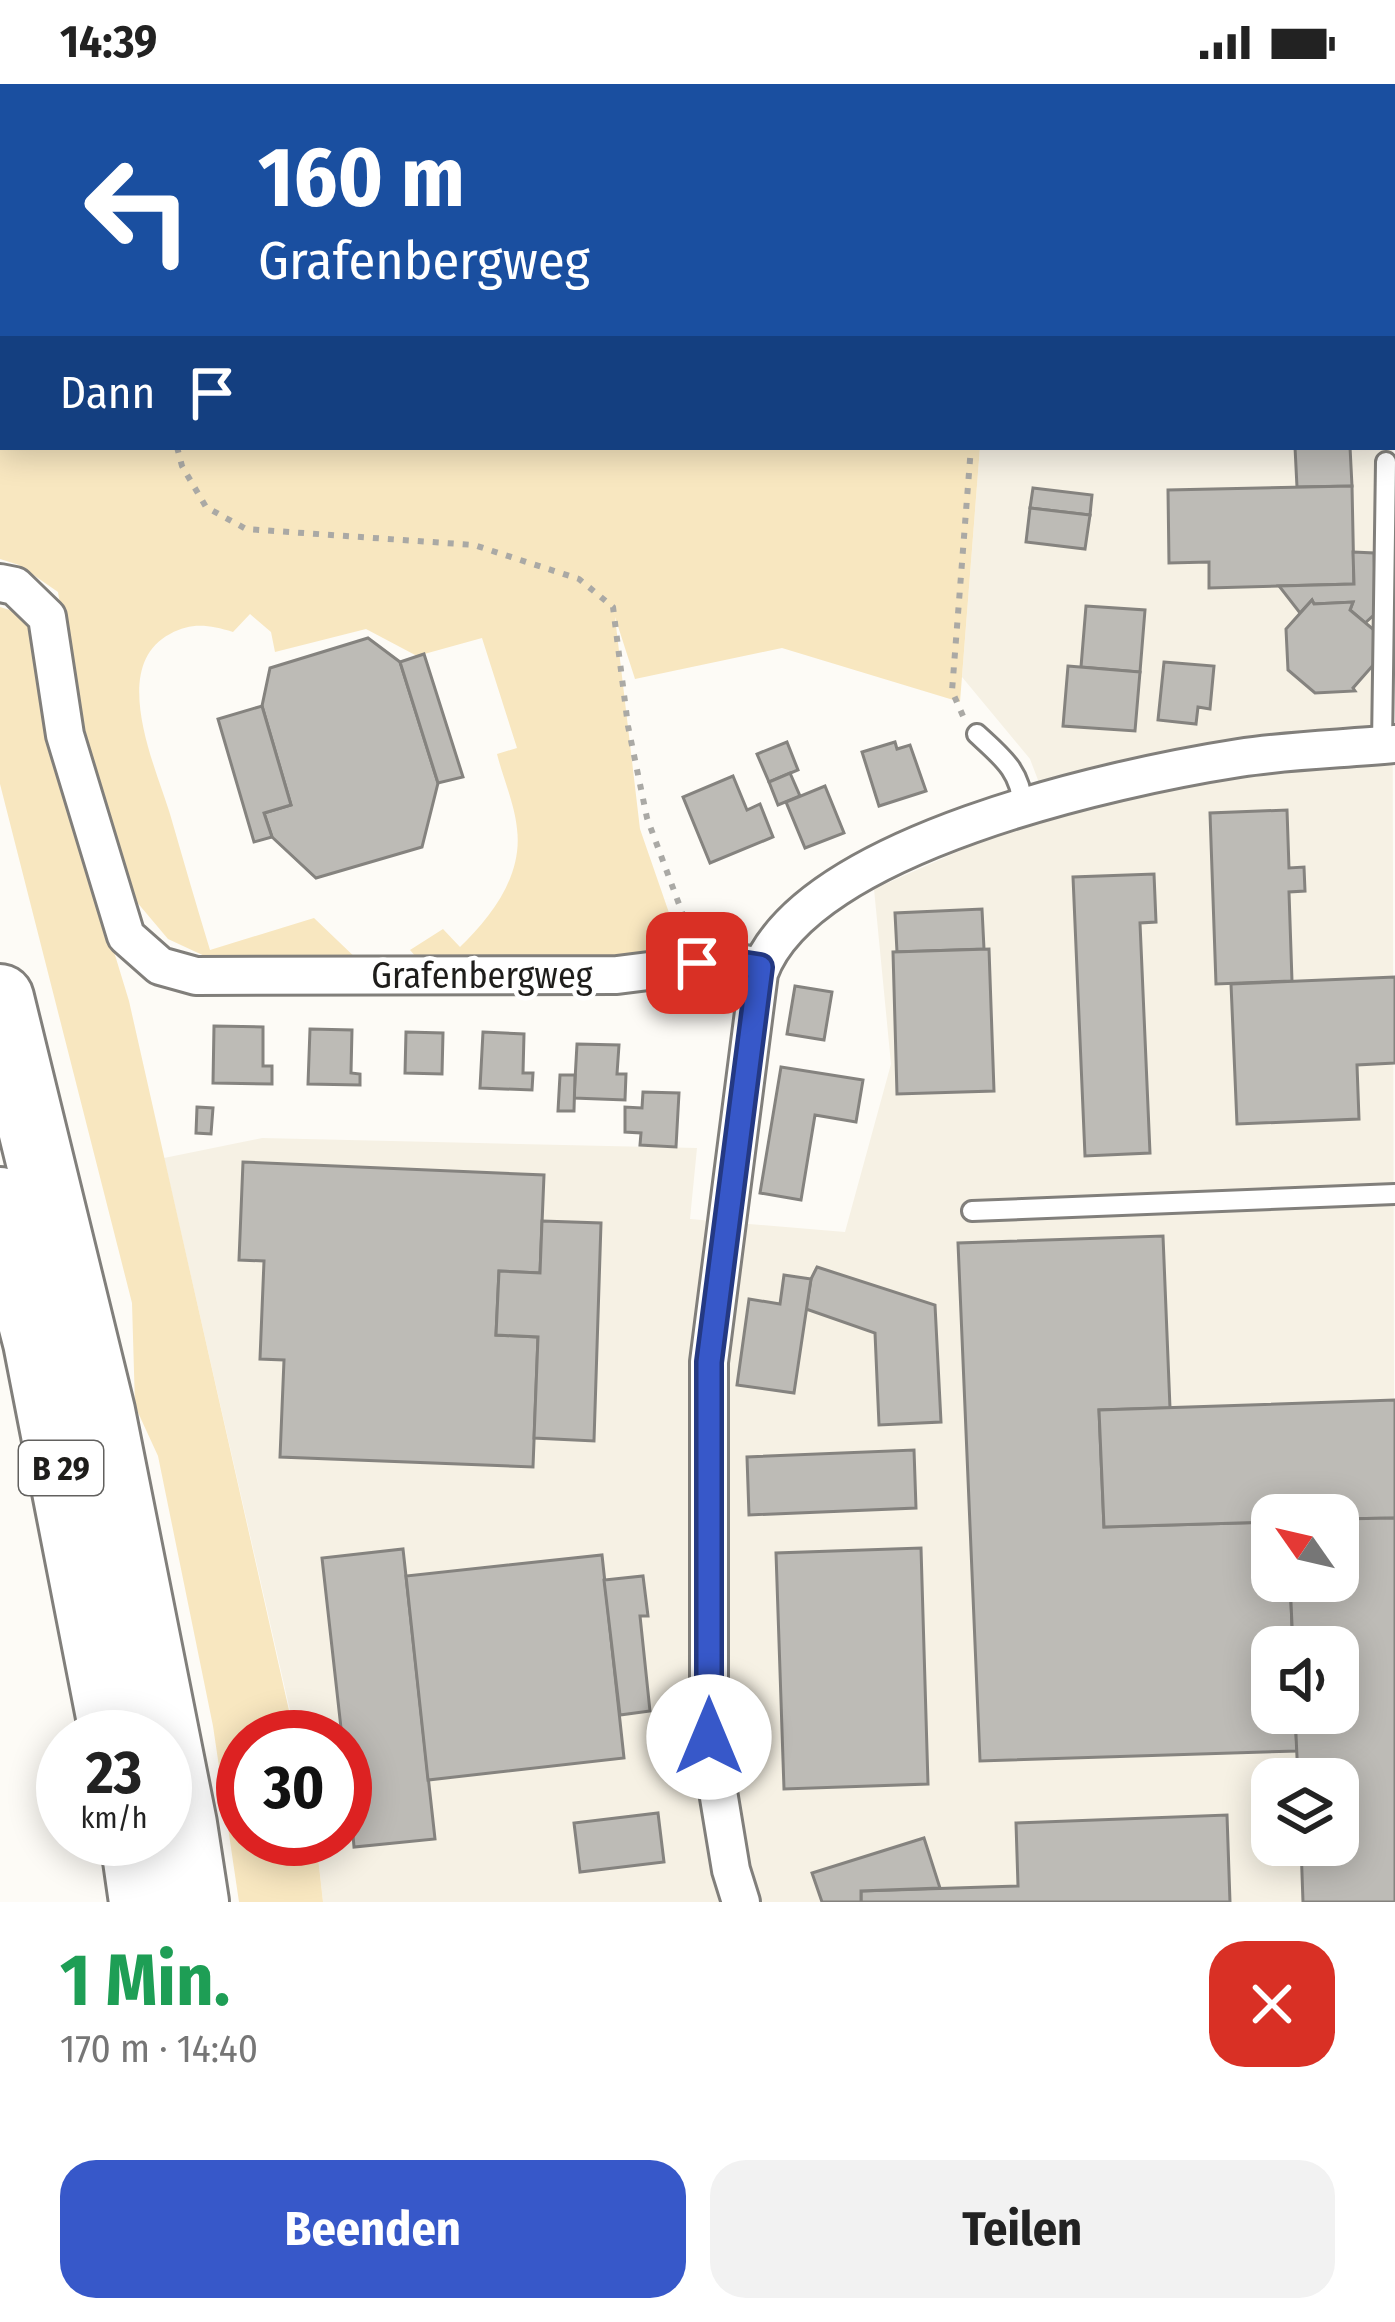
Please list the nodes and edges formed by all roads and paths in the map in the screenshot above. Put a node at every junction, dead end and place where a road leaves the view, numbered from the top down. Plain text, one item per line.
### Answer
1 (178, 450) edge
2 (971, 450) edge
3 (1386, 462) dead end
4 (0, 583) edge
5 (977, 734) joint
6 (1389, 745) edge
7 (1023, 807) junction
8 (697, 963) junction
9 (760, 967) junction
10 (0, 998) edge
11 (1395, 1193) edge
12 (0, 1201) edge
13 (972, 1211) dead end
14 (109, 1710) edge
15 (138, 1866) edge
16 (143, 1902) edge
17 (195, 1902) edge
18 (741, 1902) edge

1 - 8 path
2 - 5 path
3 - 6 lane
4 - 8 street, Grafenbergweg
5 - 7 lane
6 - 7 street
7 - 9 street
8 - 9 street, Grafenbergweg
9 - 18 street
10 - 17 highway, B 29
11 - 13 lane
12 - 14 highway, B 29
15 - 16 highway

